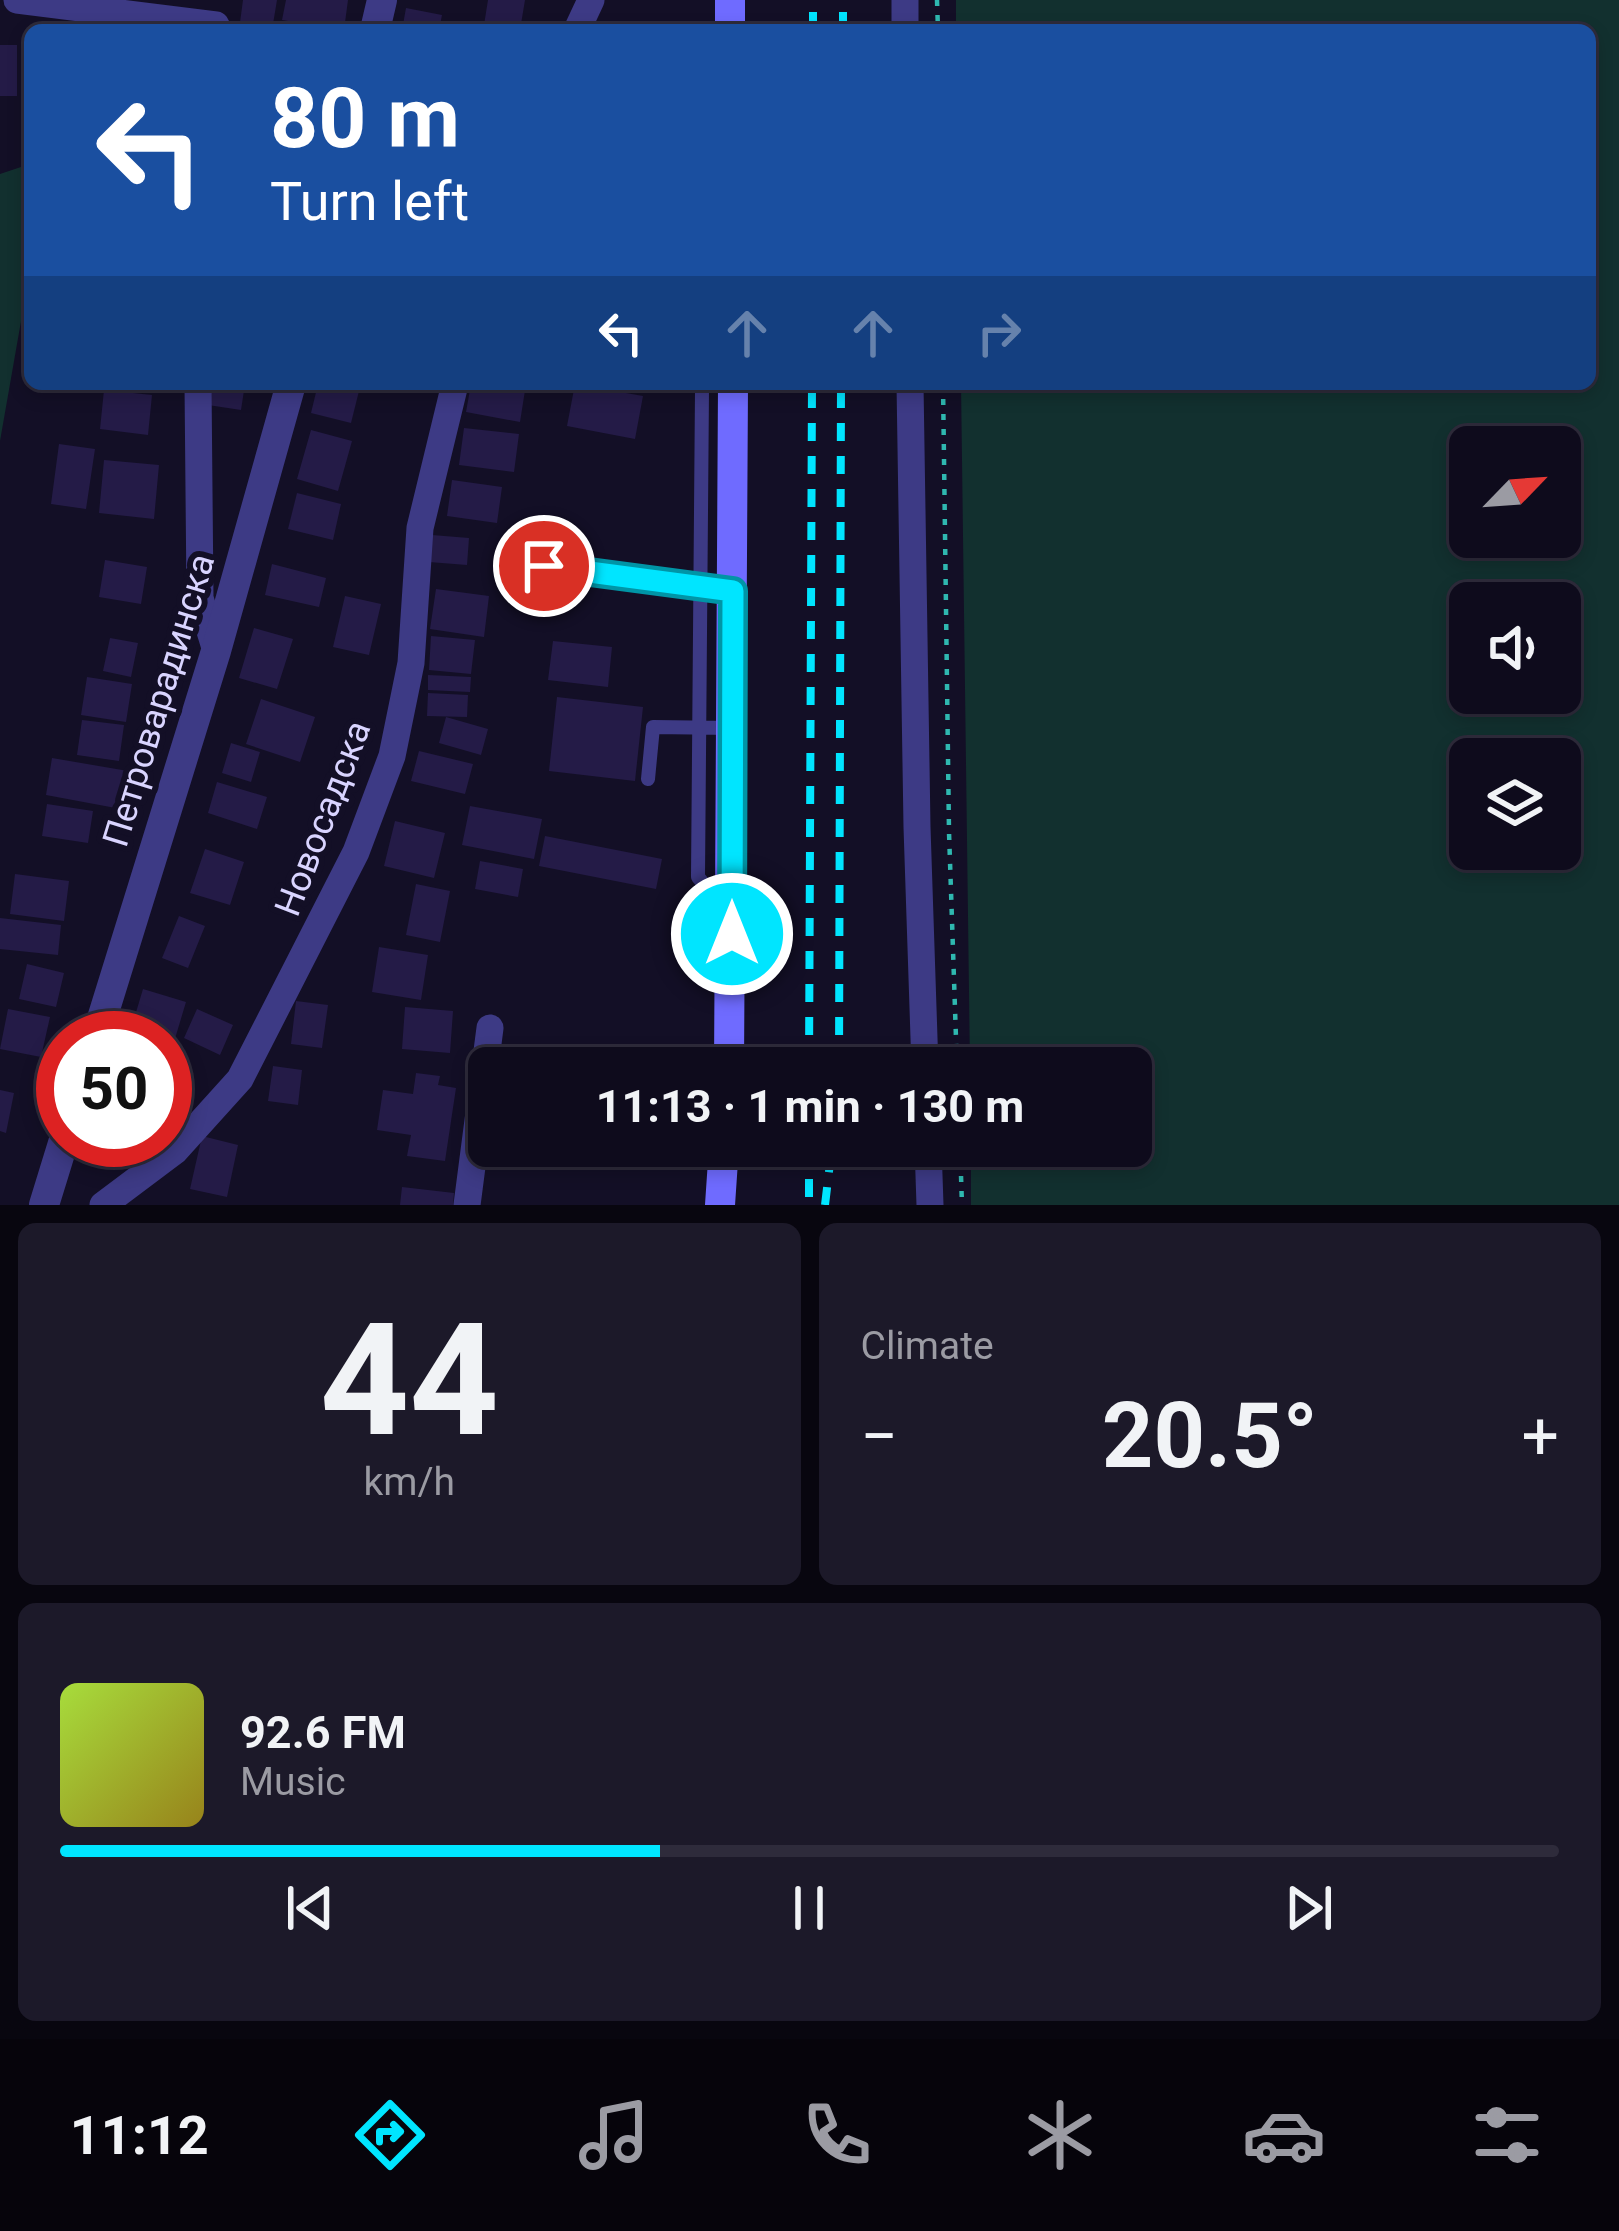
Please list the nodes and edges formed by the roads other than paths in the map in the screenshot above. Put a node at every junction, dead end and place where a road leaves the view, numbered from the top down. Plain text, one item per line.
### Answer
1 (17, 0) edge
2 (216, 18) edge
3 (198, 390) edge
4 (288, 390) edge
5 (454, 390) edge
6 (702, 390) dead end
7 (733, 390) edge
8 (910, 390) edge
9 (544, 566) dead end
10 (717, 590) junction
11 (216, 651) junction
12 (717, 728) junction
13 (648, 779) dead end
14 (104, 1011) edge
15 (490, 1028) dead end
16 (729, 1047) edge
17 (925, 1047) edge
18 (56, 1167) edge
19 (723, 1167) edge
20 (929, 1167) edge
21 (44, 1205) edge
22 (103, 1205) edge
23 (467, 1205) edge
24 (720, 1205) edge
25 (930, 1205) edge

1 - 2 street
3 - 11 street
4 - 11 street, Петроварадинска
5 - 22 street, Новосадска
6 - 10 lane
7 - 10 main road
8 - 17 street
9 - 10 lane
10 - 12 main road
11 - 14 street, Петроварадинска
12 - 13 lane
12 - 16 main road
15 - 23 street
18 - 21 street
19 - 24 main road
20 - 25 street

